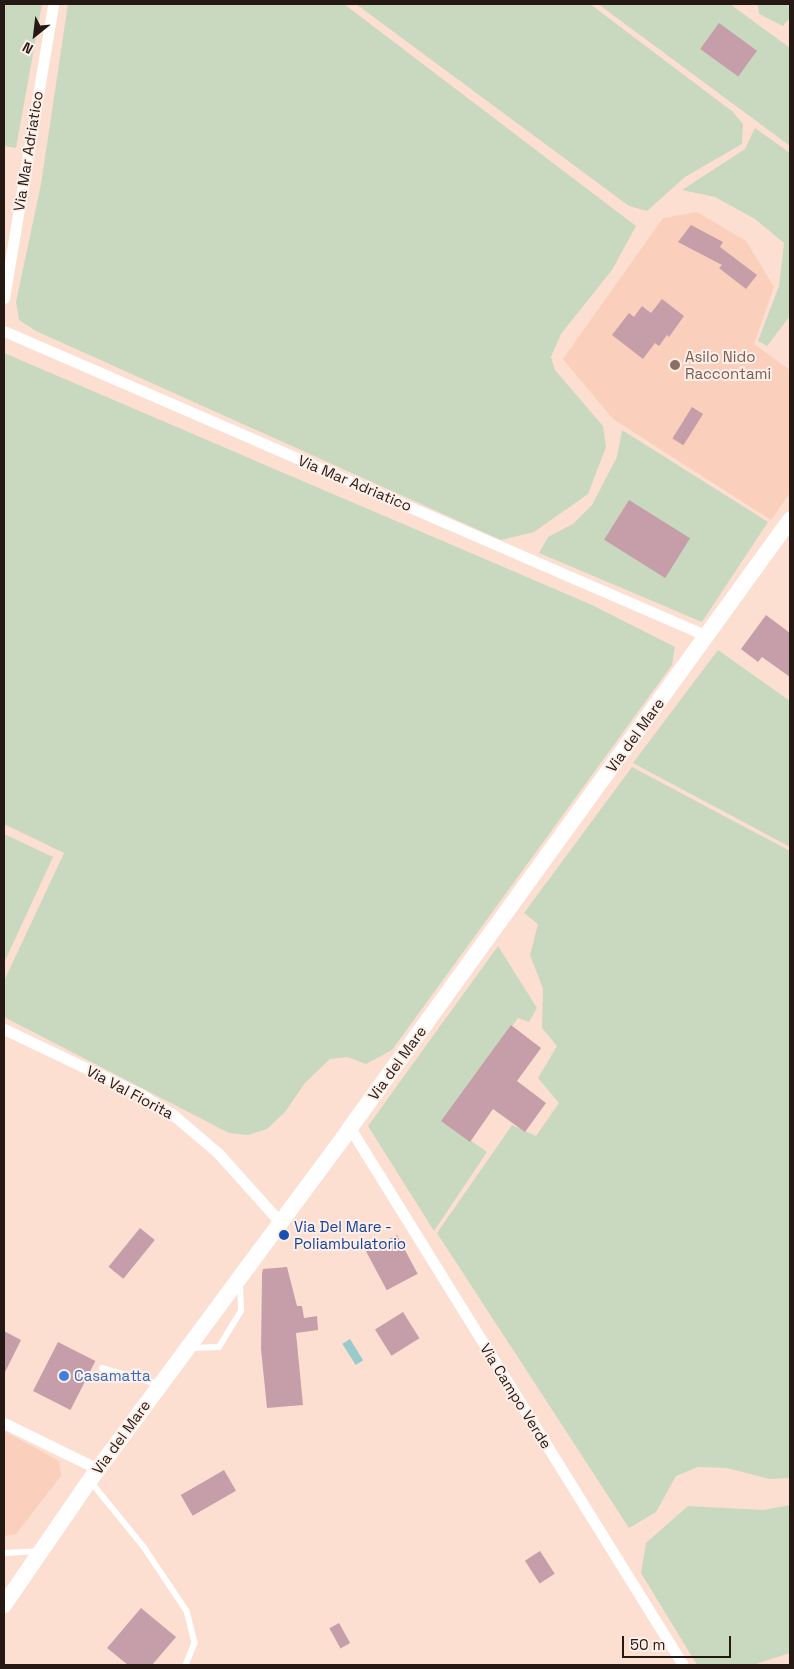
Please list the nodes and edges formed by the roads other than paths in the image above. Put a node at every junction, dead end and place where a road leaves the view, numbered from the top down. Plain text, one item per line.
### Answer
1 (53, 4) edge
2 (4, 298) edge
3 (4, 331) edge
4 (790, 520) edge
5 (707, 636) junction
6 (4, 1029) edge
7 (350, 1128) junction
8 (280, 1222) junction
9 (240, 1277) junction
10 (187, 1348) junction
11 (102, 1368) dead end
12 (160, 1385) junction
13 (4, 1423) edge
14 (94, 1475) junction
15 (40, 1551) junction
16 (4, 1553) edge
17 (4, 1605) edge
18 (186, 1665) edge
19 (682, 1665) edge

1 - 2 street, Via Mar Adriatico
3 - 5 street, Via Mar Adriatico
4 - 5 main road, Via del Mare
5 - 7 main road, Via del Mare
6 - 8 street, Via Val Fiorita
7 - 8 main road, Via del Mare
7 - 19 street, Via Campo Verde
8 - 9 main road, Via del Mare
9 - 10 main road, Via del Mare
9 - 10 lane
10 - 12 main road, Via del Mare
11 - 12 lane
12 - 14 main road, Via del Mare
13 - 14 street
14 - 15 main road, Via del Mare
14 - 18 lane
15 - 16 lane
15 - 17 main road, Via del Mare

